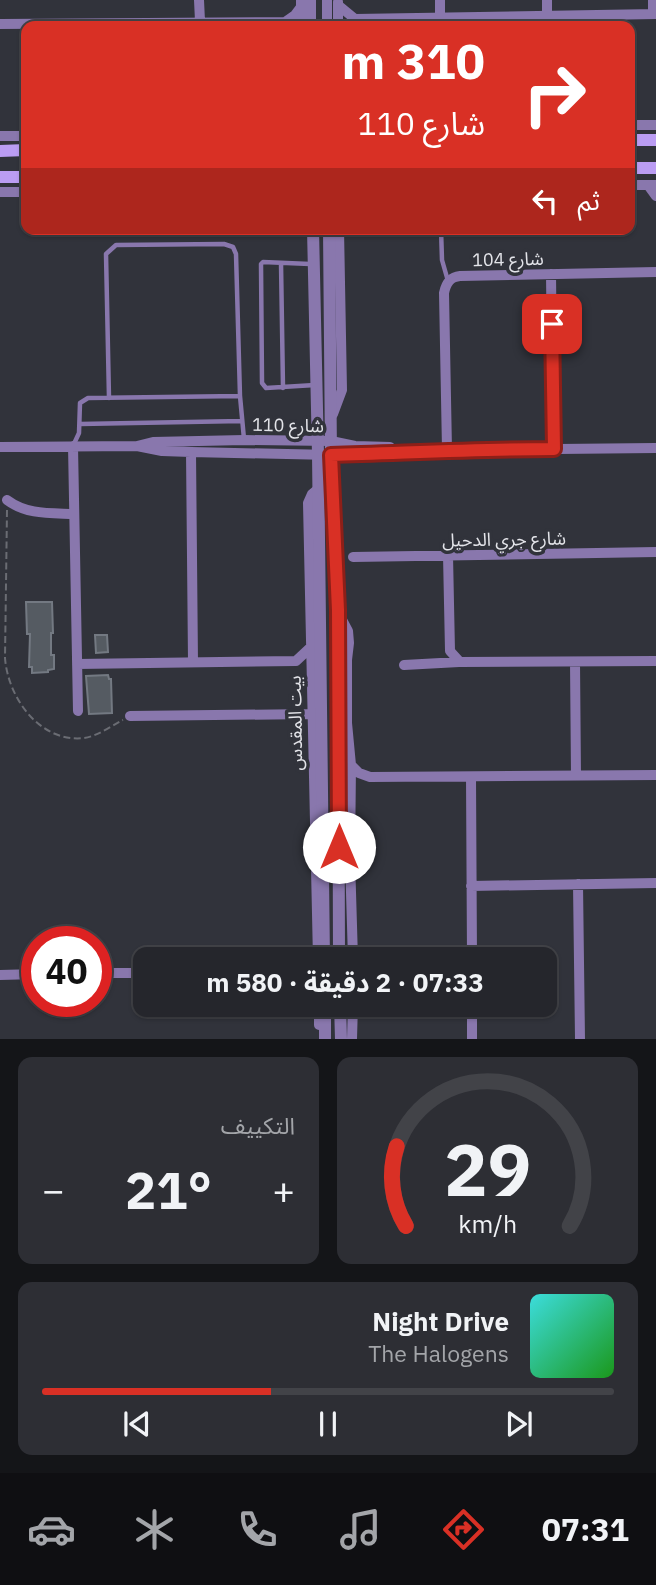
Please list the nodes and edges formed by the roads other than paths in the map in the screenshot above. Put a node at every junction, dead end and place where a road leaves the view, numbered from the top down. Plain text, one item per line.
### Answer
1 (199, 0) edge
2 (310, 0) edge
3 (327, 0) edge
4 (440, 0) edge
5 (547, 0) edge
6 (653, 0) edge
7 (338, 2) edge
8 (301, 4) edge
9 (655, 15) edge
10 (547, 16) junction
11 (355, 19) junction
12 (440, 19) junction
13 (200, 21) edge
14 (290, 21) edge
15 (311, 21) edge
16 (327, 21) edge
17 (338, 21) edge
18 (352, 21) edge
19 (0, 23) edge
20 (21, 23) edge
21 (635, 125) edge
22 (656, 125) edge
23 (0, 136) edge
24 (21, 136) edge
25 (635, 140) edge
26 (656, 140) edge
27 (21, 150) edge
28 (0, 151) edge
29 (635, 168) edge
30 (656, 168) edge
31 (0, 177) edge
32 (21, 177) edge
33 (652, 185) edge
34 (0, 192) edge
35 (21, 192) edge
36 (656, 196) edge
37 (313, 235) edge
38 (329, 235) edge
39 (339, 235) edge
40 (441, 235) edge
41 (281, 262) junction
42 (314, 265) junction
43 (656, 272) edge
44 (551, 274) junction
45 (448, 282) junction
46 (316, 385) junction
47 (282, 388) junction
48 (240, 397) junction
49 (109, 398) junction
50 (332, 418) junction
51 (242, 421) junction
52 (80, 424) junction
53 (244, 440) junction
54 (331, 441) junction
55 (73, 446) junction
56 (136, 446) junction
57 (0, 447) edge
58 (656, 448) edge
59 (554, 449) junction
60 (322, 450) junction
61 (443, 450) junction
62 (191, 452) junction
63 (318, 489) junction
64 (7, 500) road end
65 (74, 514) junction
66 (656, 552) edge
67 (448, 555) junction
68 (353, 557) dead end
69 (338, 610) junction
70 (311, 646) junction
71 (456, 659) junction
72 (296, 661) junction
73 (656, 661) edge
74 (575, 662) junction
75 (193, 663) junction
76 (77, 664) junction
77 (404, 665) dead end
78 (312, 677) junction
79 (78, 711) dead end
80 (312, 714) junction
81 (130, 716) road end
82 (351, 765) junction
83 (656, 775) edge
84 (576, 776) junction
85 (370, 777) junction
86 (471, 778) junction
87 (351, 792) junction
88 (351, 820) junction
89 (339, 847) junction
90 (656, 883) edge
91 (578, 884) junction
92 (471, 886) junction
93 (320, 921) junction
94 (319, 947) edge
95 (339, 947) edge
96 (353, 947) edge
97 (472, 947) edge
98 (112, 973) edge
99 (133, 973) edge
100 (21, 974) edge
101 (0, 975) edge
102 (319, 1017) edge
103 (325, 1017) edge
104 (340, 1017) edge
105 (352, 1017) edge
106 (472, 1017) edge
107 (320, 1039) edge
108 (325, 1039) edge
109 (341, 1039) edge
110 (352, 1039) edge
111 (472, 1039) edge
112 (580, 1039) edge

1 - 13 street
2 - 15 street
3 - 16 street
4 - 12 street
5 - 10 street
6 - 9 street
7 - 11 street
7 - 17 street
8 - 14 street
9 - 10 street
10 - 12 street
11 - 12 street
11 - 18 street
19 - 20 street
21 - 22 street
23 - 24 street
25 - 26 main road
27 - 28 main road
29 - 30 main road
31 - 32 main road
33 - 36 street
34 - 35 street
37 - 42 street, بيت المقدس
38 - 50 street, بيت المقدس
39 - 50 street, بيت المقدس
40 - 45 lane
41 - 42 lane
41 - 47 lane
41 - 47 lane
42 - 46 street, بيت المقدس
43 - 44 street, شارع 104
44 - 45 street, شارع 104
44 - 59 street
45 - 61 street
46 - 47 lane
46 - 60 street, بيت المقدس
48 - 49 lane
48 - 49 lane
48 - 51 lane
49 - 52 lane
50 - 54 street, بيت المقدس
51 - 52 lane
51 - 53 lane
52 - 55 lane
53 - 56 street, شارع 110
53 - 60 street, شارع 110
54 - 60 street, بيت المقدس
54 - 61 street, شارع 110
55 - 56 street, شارع 110
55 - 57 street, شارع 110
55 - 65 street
56 - 62 street, شارع 110
58 - 59 street, شارع 110
59 - 61 street, شارع 110
60 - 61 street, شارع 110
60 - 62 street, شارع 110
60 - 63 street, بيت المقدس
60 - 69 street, بيت المقدس
62 - 75 street
63 - 70 street, بيت المقدس
63 - 93 street, بيت المقدس
64 - 65 street
65 - 76 street
66 - 67 street, شارع جري الدحيل
67 - 68 street, شارع جري الدحيل
67 - 71 street
69 - 82 street, بيت المقدس
69 - 89 street, بيت المقدس
70 - 72 street
70 - 78 street, بيت المقدس
71 - 74 street
71 - 77 street
72 - 75 street
72 - 78 street
73 - 74 street
74 - 84 street
75 - 76 street
76 - 79 street
78 - 80 street, بيت المقدس
80 - 81 street
80 - 93 street, بيت المقدس
82 - 85 street
82 - 87 street, بيت المقدس
83 - 84 street
84 - 86 street
85 - 86 street
85 - 87 street
86 - 92 street
87 - 88 street, بيت المقدس
88 - 89 street
88 - 96 street, بيت المقدس
89 - 95 street, بيت المقدس
90 - 91 street
91 - 92 street
91 - 112 street
92 - 97 street
93 - 94 street, بيت المقدس
98 - 99 street
100 - 101 street
102 - 107 street
103 - 108 street
104 - 109 street
105 - 110 street
106 - 111 street

